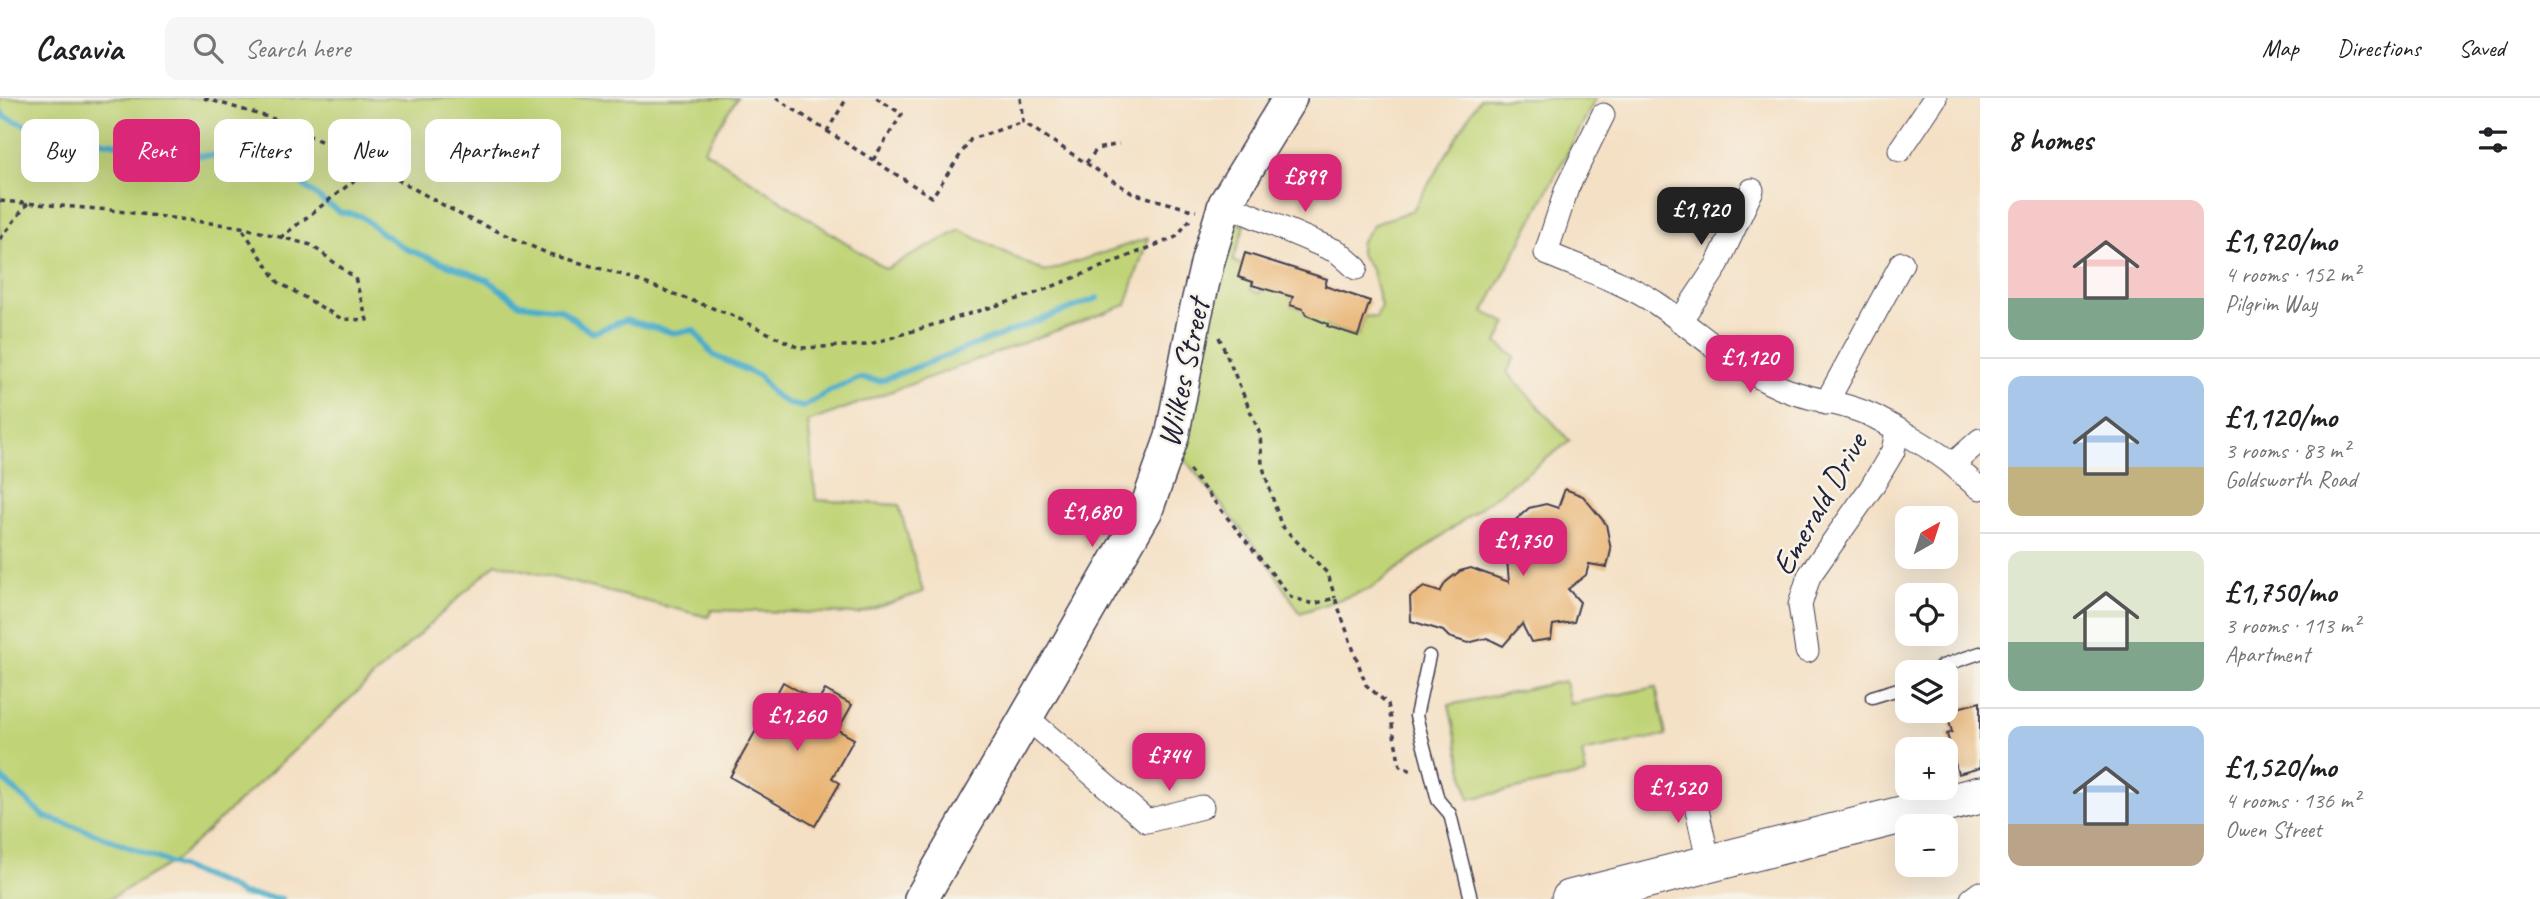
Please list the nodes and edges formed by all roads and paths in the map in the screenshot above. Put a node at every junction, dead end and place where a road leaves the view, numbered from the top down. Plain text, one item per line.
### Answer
1 (204, 98) edge
2 (776, 98) edge
3 (847, 98) edge
4 (1020, 98) edge
5 (1290, 98) edge
6 (1935, 98) edge
7 (879, 99) edge
8 (1603, 115) dead end
9 (1023, 122) junction
10 (827, 131) junction
11 (1119, 144) dead end
12 (328, 145) edge
13 (1900, 150) dead end
14 (873, 160) junction
15 (1086, 163) junction
16 (352, 182) edge
17 (402, 182) edge
18 (1752, 190) dead end
19 (0, 201) edge
20 (28, 203) junction
21 (1211, 208) junction
22 (240, 227) junction
23 (280, 237) junction
24 (0, 239) edge
25 (1902, 263) dead end
26 (1356, 268) dead end
27 (1195, 316) junction
28 (1679, 321) junction
29 (1826, 403) junction
30 (1897, 431) junction
31 (1980, 440) edge
32 (1167, 449) junction
33 (1953, 464) junction
34 (1980, 488) edge
35 (1335, 598) junction
36 (1807, 651) dead end
37 (1980, 653) edge
38 (1429, 656) dead end
39 (1958, 661) edge
40 (1895, 690) edge
41 (1872, 697) dead end
42 (1026, 717) junction
43 (1418, 773) dead end
44 (1690, 778) dead end
45 (1980, 795) edge
46 (1202, 807) dead end
47 (1709, 864) junction
48 (1980, 893) edge
49 (920, 899) edge
50 (1471, 899) edge
51 (1570, 899) edge
52 (1972, 899) edge

1 - 12 path
2 - 10 path
3 - 10 path
4 - 9 path
5 - 21 street, Wilkes Street
6 - 13 street
7 - 14 path
8 - 28 street
9 - 14 path
9 - 15 path
10 - 14 path
11 - 15 path
15 - 21 path
16 - 23 path
17 - 21 path
18 - 28 street
19 - 20 path
20 - 22 path
20 - 24 path
21 - 26 street
21 - 27 street, Wilkes Street
22 - 23 path
22 - 23 path
25 - 29 street
27 - 32 street, Wilkes Street
27 - 35 path
28 - 29 street
29 - 30 street
30 - 33 street
30 - 36 street, Emerald Drive
31 - 33 street
32 - 35 path
32 - 42 street, Wilkes Street
33 - 34 street
35 - 43 path
37 - 39 lane
38 - 50 lane
40 - 41 lane
42 - 46 street
42 - 49 street, Wilkes Street
44 - 47 street
45 - 47 main road
47 - 51 main road
48 - 52 street

